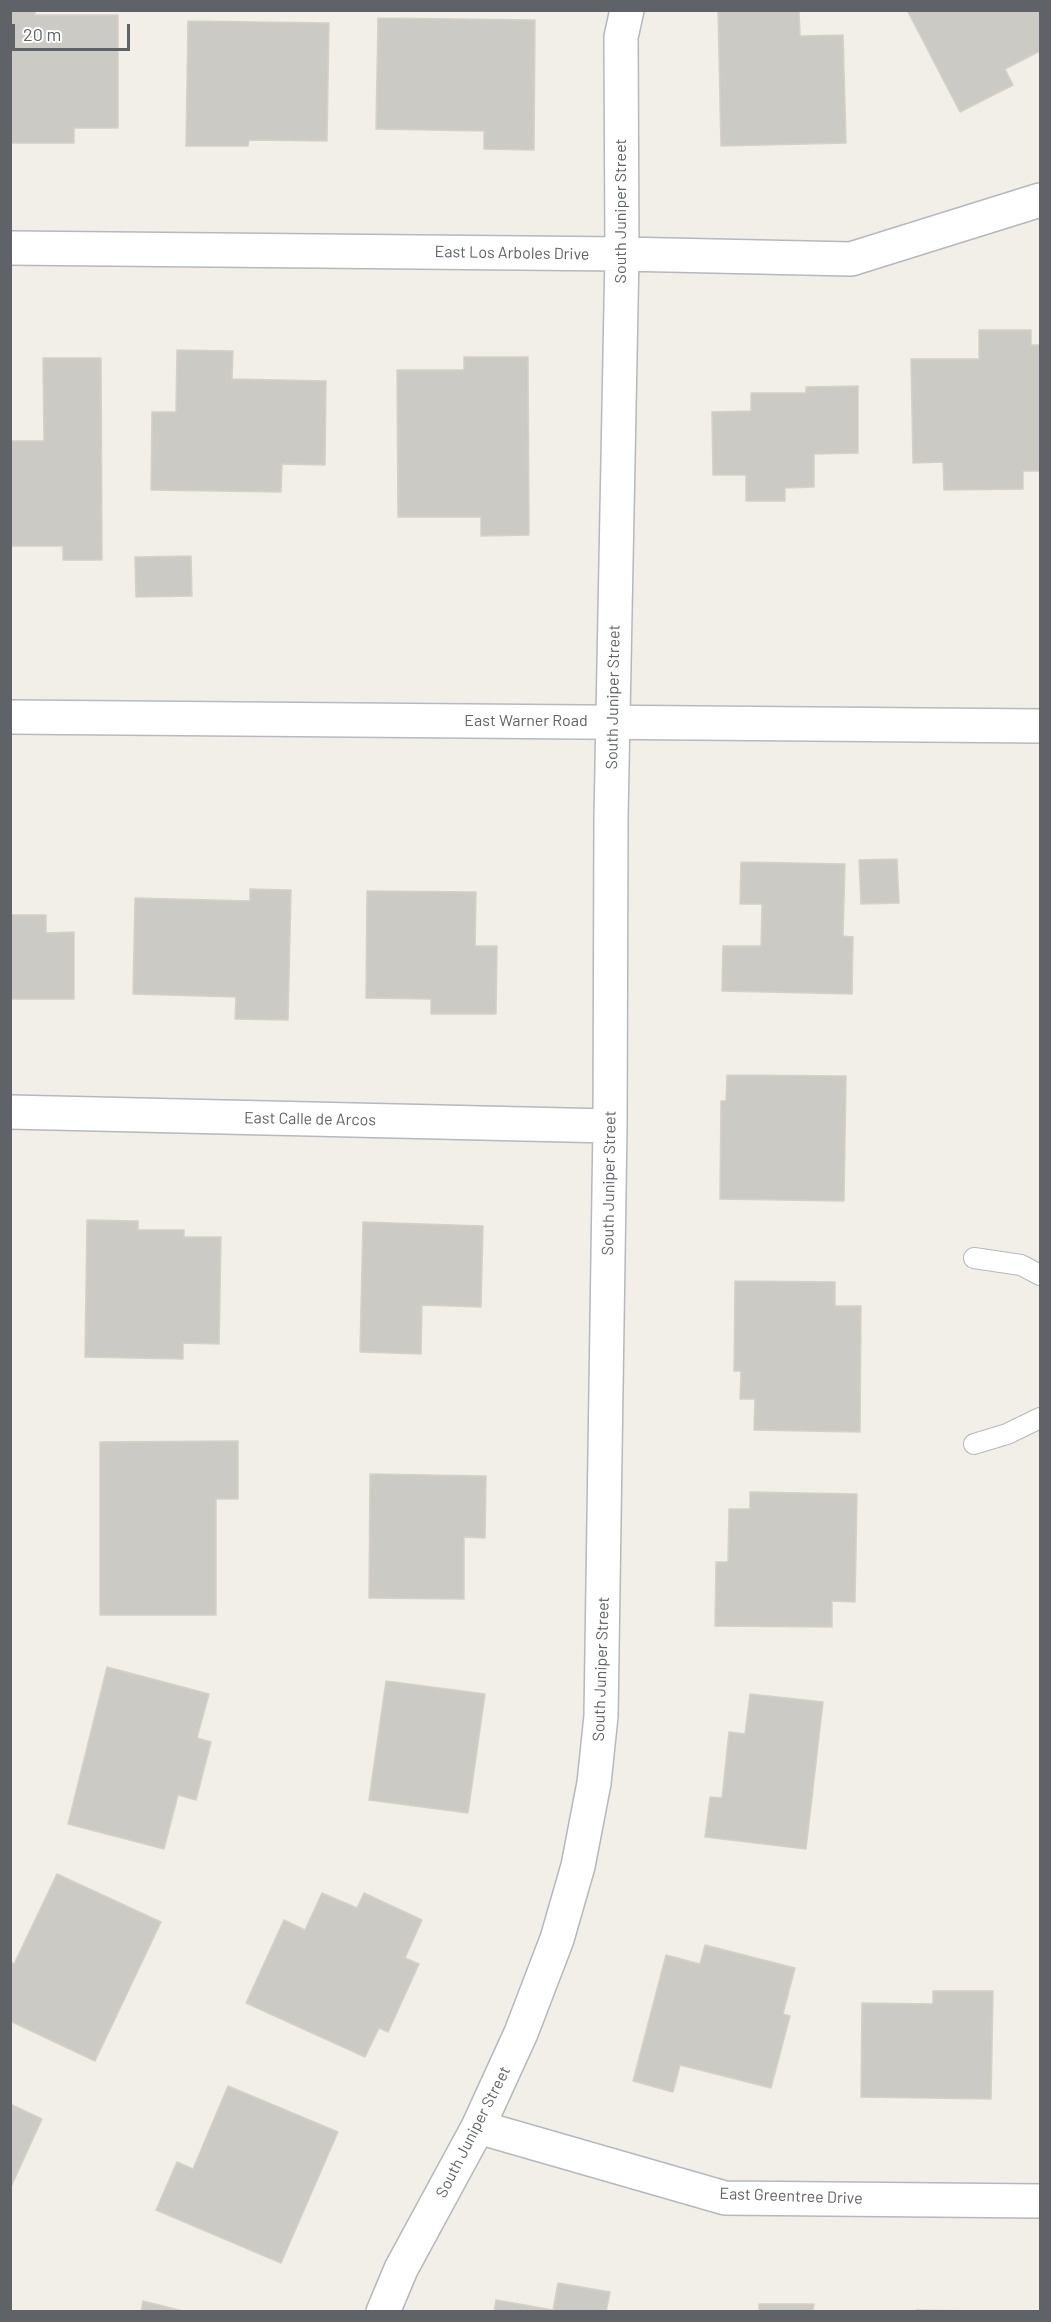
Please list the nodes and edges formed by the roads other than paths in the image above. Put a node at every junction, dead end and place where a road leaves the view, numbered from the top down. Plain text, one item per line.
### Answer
1 (627, 10) edge
2 (1041, 200) edge
3 (10, 248) edge
4 (622, 254) junction
5 (10, 717) edge
6 (613, 722) junction
7 (1041, 726) edge
8 (10, 1112) edge
9 (610, 1126) junction
10 (975, 1258) dead end
11 (1041, 1275) edge
12 (1041, 1418) edge
13 (975, 1444) dead end
14 (478, 2127) junction
15 (1041, 2201) edge
16 (383, 2312) edge

1 - 4 street, South Juniper Street
2 - 4 street, East Los Arboles Drive
3 - 4 street, East Los Arboles Drive
4 - 6 street, South Juniper Street
5 - 6 street, East Warner Road
6 - 7 street, East Warner Road
6 - 9 street, South Juniper Street
8 - 9 street, East Calle de Arcos
9 - 14 street, South Juniper Street
10 - 11 lane
12 - 13 lane
14 - 15 street, East Greentree Drive
14 - 16 street, South Juniper Street

